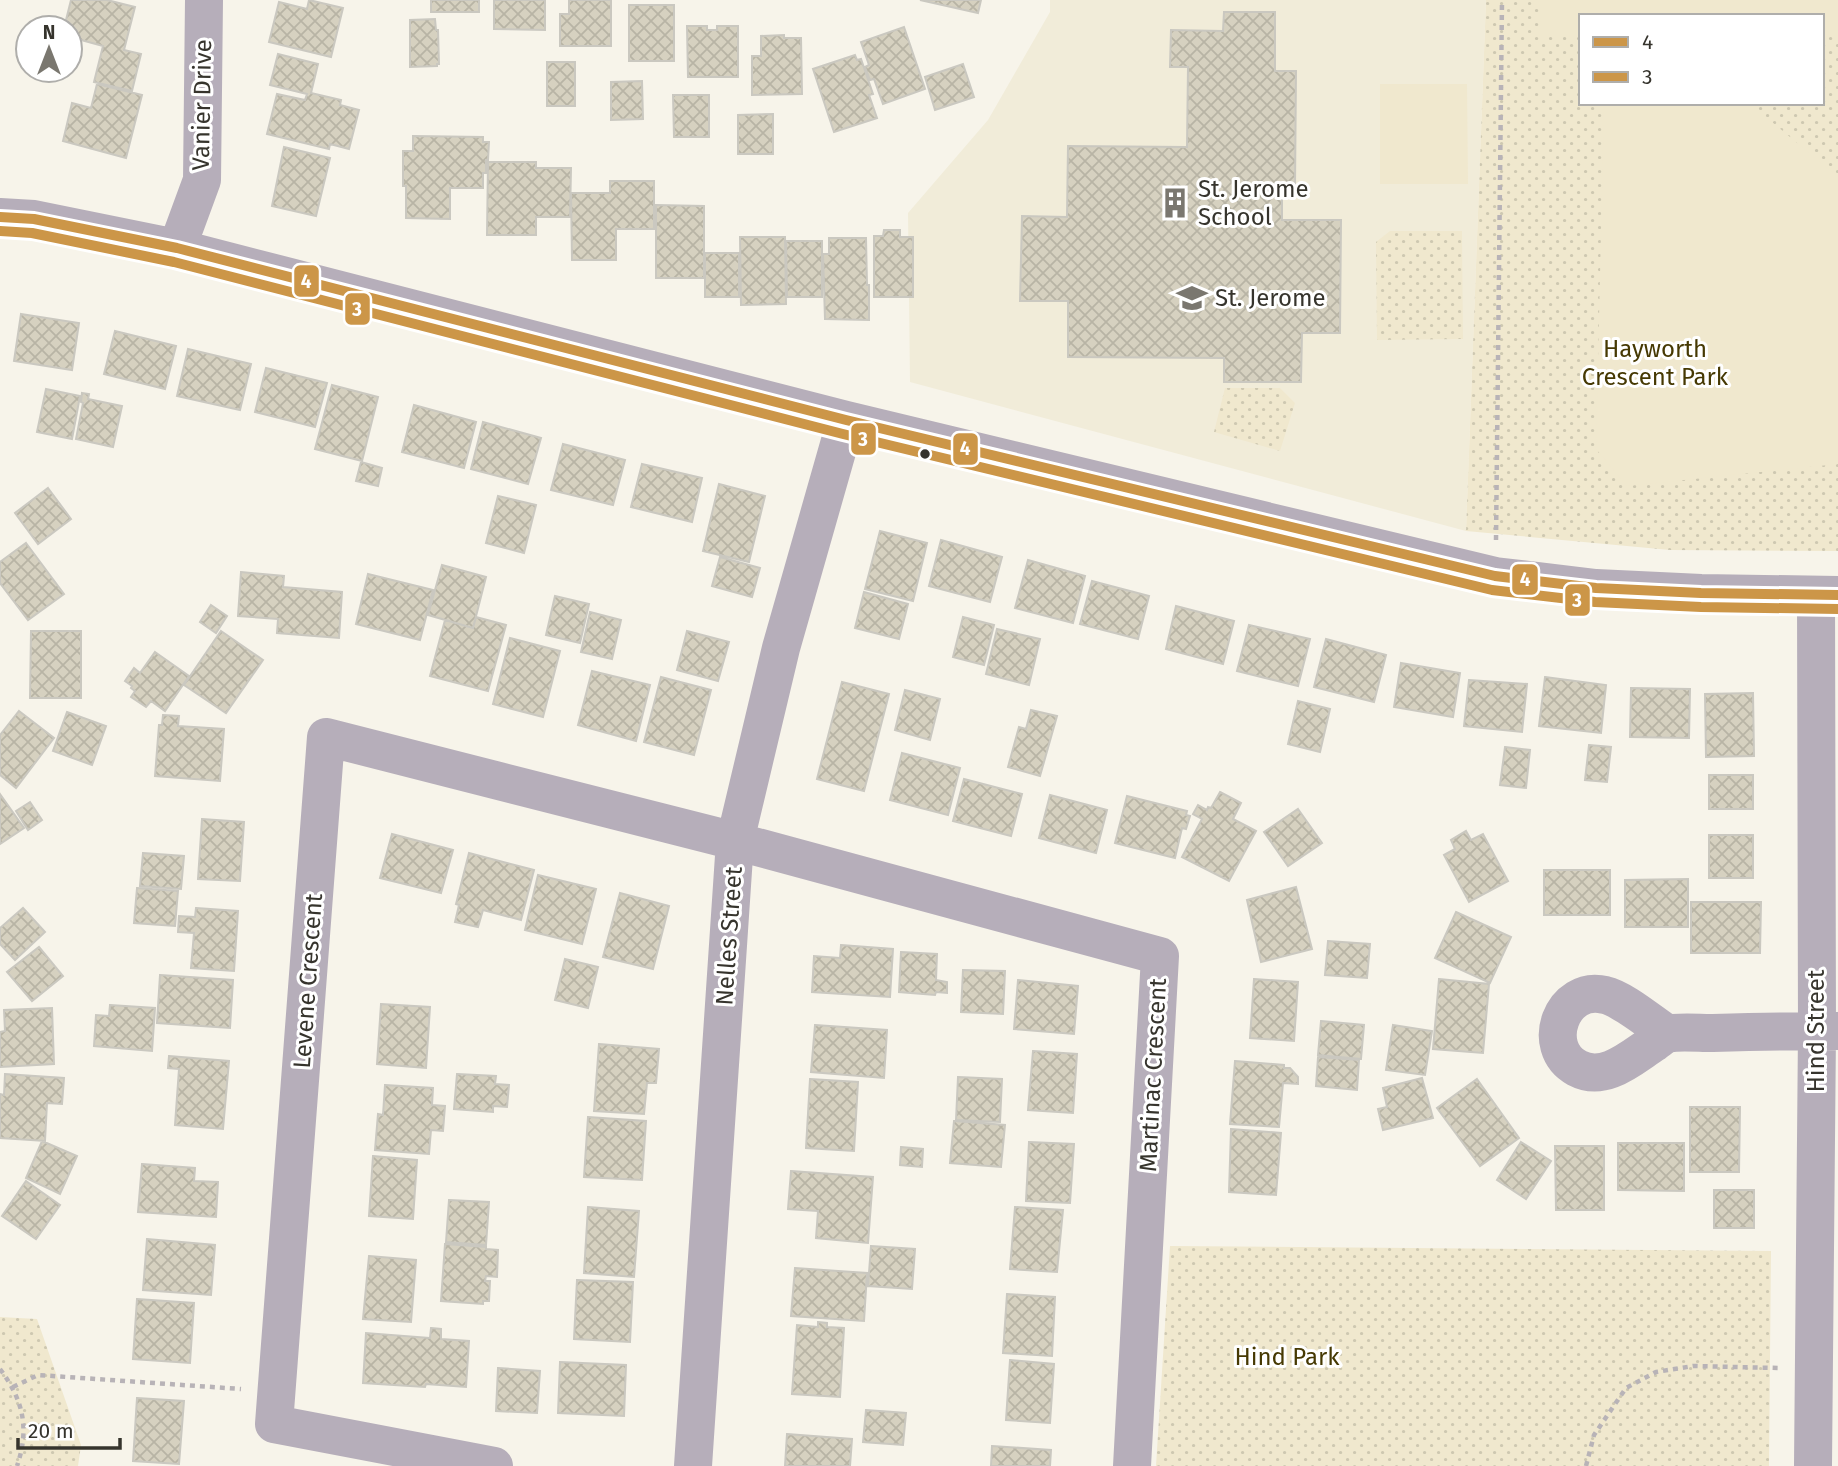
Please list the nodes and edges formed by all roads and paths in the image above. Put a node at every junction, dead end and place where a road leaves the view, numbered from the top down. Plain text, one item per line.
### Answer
1 (204, 0) edge
2 (1502, 0) edge
3 (0, 217) edge
4 (177, 247) junction
5 (846, 420) junction
6 (1495, 576) junction
7 (1827, 595) edge
8 (735, 841) junction
9 (1827, 1031) edge
10 (1668, 1034) dead end
11 (1814, 1368) junction
12 (0, 1369) edge
13 (13, 1387) junction
14 (277, 1391) junction
15 (17, 1466) edge
16 (494, 1466) edge
17 (692, 1466) edge
18 (1132, 1466) edge
19 (1586, 1466) edge
20 (1813, 1466) edge

1 - 4 street, Vanier Drive
2 - 6 path
3 - 4 street
4 - 5 street
5 - 6 street
5 - 8 street, Nelles Street
6 - 7 street
7 - 9 street, Hind Street
8 - 14 street, Levene Crescent
8 - 17 street, Nelles Street
8 - 18 street, Martinac Crescent
9 - 10 street
9 - 11 street, Hind Street
11 - 19 path
11 - 20 street, Hind Street
12 - 13 path
13 - 14 path
13 - 15 path
14 - 16 street, Levene Crescent

